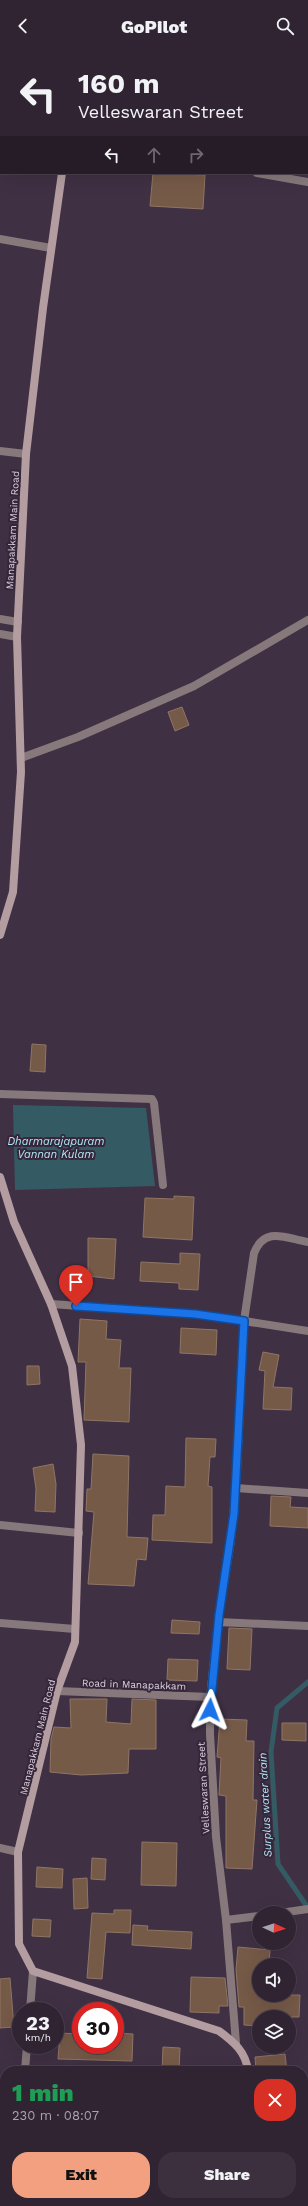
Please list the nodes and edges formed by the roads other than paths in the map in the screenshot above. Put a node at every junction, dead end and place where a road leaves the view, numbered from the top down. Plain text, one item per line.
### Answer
1 (62, 174) edge
2 (263, 174) edge
3 (308, 182) edge
4 (0, 240) edge
5 (51, 248) junction
6 (0, 451) edge
7 (26, 454) junction
8 (0, 619) edge
9 (308, 620) edge
10 (18, 622) junction
11 (0, 634) edge
12 (17, 637) junction
13 (21, 758) junction
14 (0, 935) edge
15 (0, 1094) edge
16 (0, 1177) edge
17 (163, 1185) dead end
18 (308, 1242) edge
19 (51, 1304) junction
20 (244, 1321) junction
21 (308, 1330) edge
22 (236, 1488) junction
23 (308, 1493) edge
24 (0, 1524) edge
25 (79, 1533) junction
26 (218, 1622) junction
27 (0, 1623) edge
28 (308, 1626) edge
29 (76, 1629) junction
30 (57, 1691) junction
31 (210, 1697) junction
32 (0, 1848) edge
33 (18, 1852) junction
34 (252, 1917) edge
35 (226, 1920) junction
36 (34, 1971) junction
37 (31, 2002) edge
38 (236, 2043) junction
39 (26, 2054) edge
40 (25, 2066) edge
41 (248, 2066) edge

1 - 5 main road, Manapakkam Main Road
2 - 3 street
4 - 5 street
5 - 7 main road, Manapakkam Main Road
6 - 7 street
7 - 10 main road, Manapakkam Main Road
8 - 10 street
9 - 13 street
10 - 12 main road, Manapakkam Main Road
11 - 12 street
12 - 13 main road, Manapakkam Main Road
13 - 14 main road, Manapakkam Main Road
15 - 17 street
16 - 19 main road, Manapakkam Main Road
18 - 20 street, Velleswaran Street
19 - 20 street
19 - 25 main road, Manapakkam Main Road
20 - 21 street
20 - 22 street, Velleswaran Street
22 - 23 street
22 - 26 street, Velleswaran Street
24 - 25 street
25 - 29 main road, Manapakkam Main Road
26 - 28 street
26 - 31 street, Velleswaran Street
27 - 29 street
29 - 30 main road, Manapakkam Main Road
30 - 31 street, Road in Manapakkam
30 - 33 main road, Manapakkam Main Road
31 - 35 street, Velleswaran Street
32 - 33 street
33 - 36 main road, Manapakkam Main Road
34 - 35 street
35 - 38 street, Velleswaran Street
36 - 37 street
36 - 38 main road
38 - 41 main road
39 - 40 street

